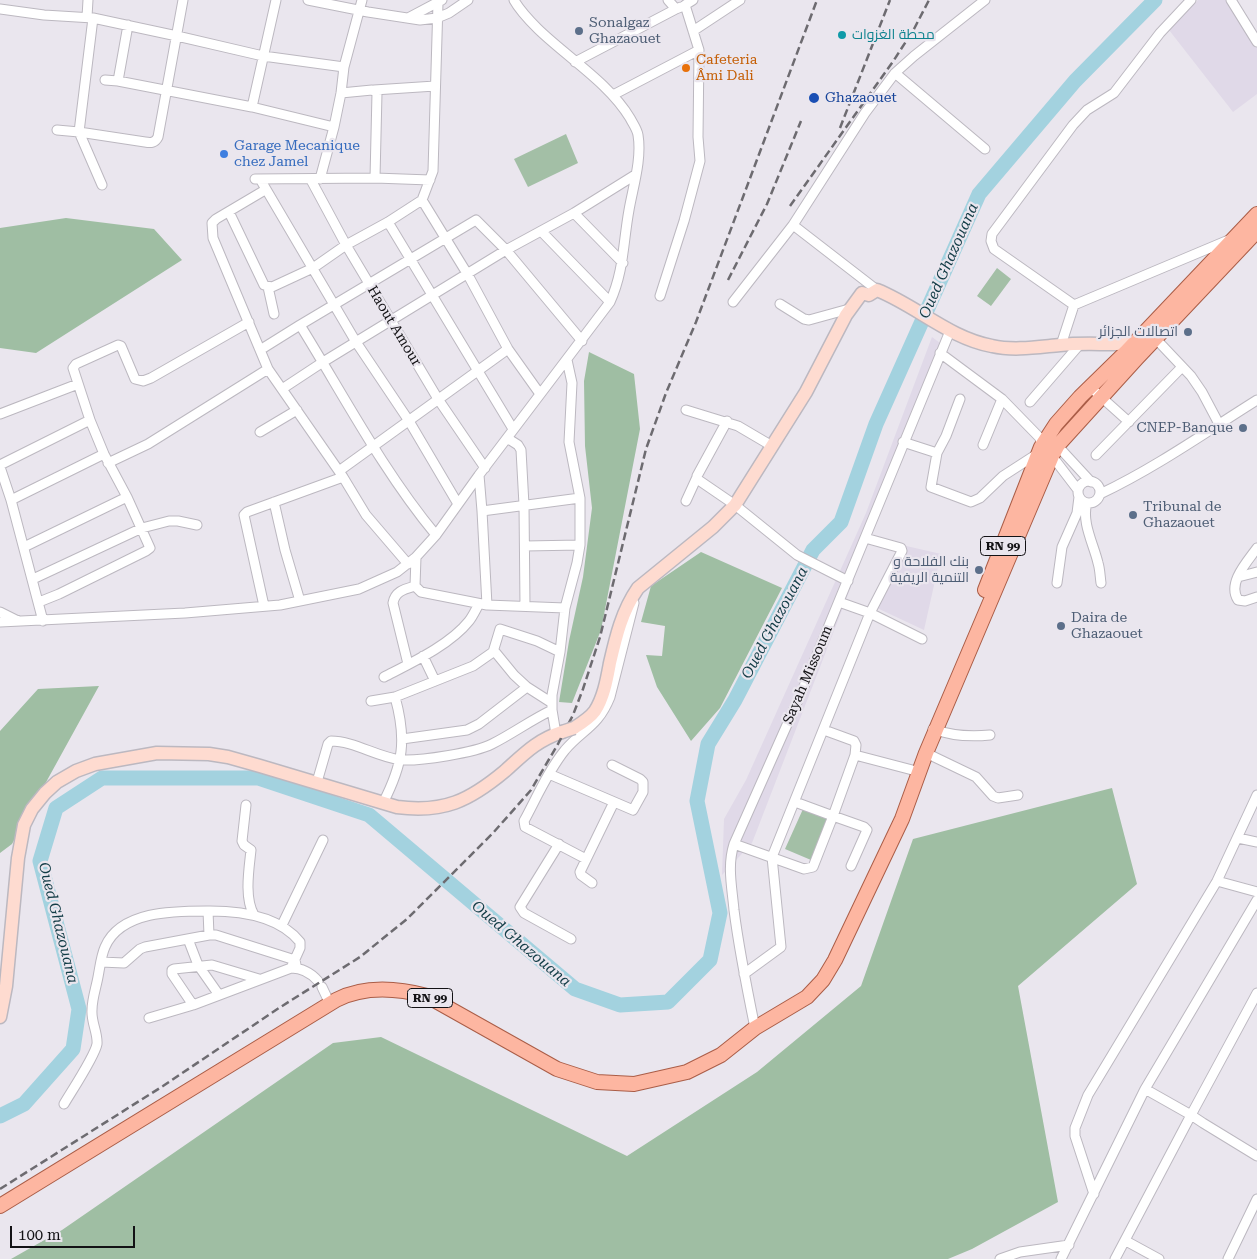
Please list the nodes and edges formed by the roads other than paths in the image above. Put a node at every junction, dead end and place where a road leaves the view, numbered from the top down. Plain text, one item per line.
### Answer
1 (88, 0) edge
2 (183, 0) edge
3 (276, 0) edge
4 (308, 0) edge
5 (362, 0) edge
6 (468, 0) edge
7 (514, 0) edge
8 (668, 0) edge
9 (740, 0) edge
10 (984, 0) edge
11 (1191, 0) edge
12 (1231, 0) edge
13 (440, 1) edge
14 (685, 5) edge
15 (0, 8) edge
16 (360, 10) junction
17 (90, 18) junction
18 (408, 18) junction
19 (437, 18) junction
20 (128, 25) junction
21 (693, 32) junction
22 (176, 36) junction
23 (1257, 42) edge
24 (699, 50) junction
25 (263, 56) junction
26 (575, 62) junction
27 (344, 67) junction
28 (895, 73) junction
29 (105, 80) dead end
30 (118, 81) junction
31 (435, 86) junction
32 (166, 90) junction
33 (374, 90) junction
34 (341, 93) junction
35 (612, 95) junction
36 (252, 107) junction
37 (334, 127) junction
38 (57, 130) dead end
39 (79, 132) junction
40 (985, 149) dead end
41 (635, 175) junction
42 (375, 178) junction
43 (315, 179) junction
44 (430, 180) junction
45 (102, 185) dead end
46 (265, 190) junction
47 (422, 200) junction
48 (229, 212) junction
49 (574, 214) junction
50 (1257, 214) edge
51 (388, 222) junction
52 (793, 225) junction
53 (541, 231) junction
54 (1257, 231) edge
55 (1236, 237) junction
56 (445, 238) junction
57 (346, 246) junction
58 (506, 250) junction
59 (410, 258) junction
60 (623, 262) junction
61 (313, 268) junction
62 (468, 275) junction
63 (369, 284) junction
64 (268, 287) junction
65 (876, 290) junction
66 (862, 293) junction
67 (432, 295) junction
68 (660, 296) dead end
69 (610, 302) junction
70 (732, 302) dead end
71 (780, 304) dead end
72 (1074, 304) junction
73 (334, 305) junction
74 (274, 314) dead end
75 (391, 320) junction
76 (249, 322) junction
77 (300, 325) junction
78 (950, 331) junction
79 (582, 340) junction
80 (356, 342) junction
81 (1081, 344) junction
82 (1060, 345) junction
83 (1136, 347) junction
84 (508, 349) junction
85 (260, 350) junction
86 (940, 353) junction
87 (567, 360) junction
88 (323, 362) junction
89 (1182, 367) junction
90 (268, 369) junction
91 (478, 371) junction
92 (78, 384) junction
93 (1090, 387) junction
94 (282, 389) junction
95 (540, 394) junction
96 (1100, 398) junction
97 (438, 399) junction
98 (960, 399) dead end
99 (1002, 399) junction
100 (1257, 400) edge
101 (1030, 402) dead end
102 (297, 410) junction
103 (686, 410) dead end
104 (0, 414) edge
105 (90, 420) junction
106 (409, 421) junction
107 (727, 421) junction
108 (1129, 422) junction
109 (1219, 424) junction
110 (513, 429) junction
111 (260, 432) dead end
112 (507, 438) junction
113 (903, 442) junction
114 (983, 445) dead end
115 (374, 446) junction
116 (772, 446) junction
117 (1046, 446) junction
118 (937, 453) junction
119 (104, 454) junction
120 (1096, 455) dead end
121 (108, 463) junction
122 (0, 468) edge
123 (482, 471) junction
124 (341, 474) junction
125 (697, 477) junction
126 (1091, 482) junction
127 (1079, 494) junction
128 (1100, 494) junction
129 (6, 496) edge
130 (128, 497) junction
131 (580, 498) junction
132 (686, 501) dead end
133 (274, 502) junction
134 (458, 504) junction
135 (1087, 504) junction
136 (524, 505) junction
137 (735, 505) junction
138 (482, 511) junction
139 (197, 525) dead end
140 (142, 528) junction
141 (436, 535) junction
142 (865, 538) junction
143 (580, 545) junction
144 (524, 546) junction
145 (24, 547) junction
146 (1257, 548) edge
147 (416, 557) junction
148 (408, 564) junction
149 (1257, 572) edge
150 (1238, 577) junction
151 (648, 578) junction
152 (33, 579) junction
153 (848, 581) junction
154 (1057, 583) dead end
155 (1101, 583) dead end
156 (415, 586) junction
157 (1257, 597) edge
158 (300, 601) junction
159 (38, 602) junction
160 (839, 602) junction
161 (483, 605) junction
162 (264, 606) junction
163 (525, 606) junction
164 (565, 608) junction
165 (0, 612) edge
166 (870, 613) junction
167 (43, 621) junction
168 (0, 622) edge
169 (20, 622) junction
170 (922, 639) dead end
171 (493, 652) junction
172 (560, 652) junction
173 (424, 656) junction
174 (408, 664) junction
175 (384, 677) dead end
176 (435, 681) junction
177 (526, 687) junction
178 (395, 698) junction
179 (371, 701) dead end
180 (551, 711) junction
181 (933, 729) junction
182 (824, 730) junction
183 (564, 731) junction
184 (990, 735) dead end
185 (402, 739) junction
186 (926, 753) junction
187 (855, 755) junction
188 (401, 760) junction
189 (612, 765) dead end
190 (916, 771) junction
191 (549, 774) junction
192 (317, 782) junction
193 (1018, 795) dead end
194 (1257, 795) edge
195 (614, 802) junction
196 (795, 802) junction
197 (383, 803) junction
198 (246, 805) dead end
199 (832, 816) junction
200 (1238, 838) junction
201 (323, 840) dead end
202 (1257, 842) edge
203 (559, 844) junction
204 (734, 844) junction
205 (772, 857) junction
206 (586, 859) junction
207 (851, 866) dead end
208 (1217, 881) junction
209 (592, 883) dead end
210 (1257, 892) edge
211 (1257, 900) edge
212 (208, 911) junction
213 (254, 915) junction
214 (282, 925) junction
215 (209, 935) junction
216 (188, 939) junction
217 (571, 939) dead end
218 (101, 962) junction
219 (198, 965) junction
220 (294, 965) junction
221 (744, 974) junction
222 (260, 979) junction
223 (1257, 993) edge
224 (219, 995) junction
225 (330, 1004) junction
226 (192, 1006) junction
227 (0, 1017) edge
228 (149, 1018) dead end
229 (755, 1028) junction
230 (1145, 1089) junction
231 (64, 1104) dead end
232 (1191, 1114) junction
233 (1257, 1156) edge
234 (1094, 1194) junction
235 (1257, 1199) edge
236 (0, 1206) edge
237 (1126, 1240) junction
238 (1069, 1245) junction
239 (1033, 1250) junction
240 (1000, 1259) edge
241 (1028, 1259) edge
242 (1061, 1259) edge
243 (1116, 1259) edge
244 (1158, 1259) edge
245 (1228, 1259) edge

1 - 17 street
2 - 22 street
3 - 25 street
4 - 16 street
5 - 16 street
6 - 19 street
7 - 26 street
8 - 14 street
9 - 21 street
10 - 28 street
11 - 72 street
12 - 23 street
13 - 18 street
13 - 19 street
14 - 21 street
14 - 26 street
15 - 17 street
16 - 18 street
16 - 27 street
17 - 20 street
17 - 39 street
18 - 19 street
19 - 31 street
20 - 22 street
20 - 30 street
21 - 24 street
22 - 25 street
22 - 32 street
24 - 35 street
24 - 68 street
25 - 27 street
25 - 36 street
26 - 35 street
27 - 34 street
28 - 40 street
28 - 52 street
29 - 30 street
30 - 32 street
31 - 33 street
31 - 44 street
32 - 36 street
32 - 39 street
33 - 34 street
33 - 42 street
34 - 37 street
35 - 41 street
36 - 37 street
37 - 43 street
38 - 39 street
39 - 45 street
41 - 49 street
41 - 60 street
42 - 43 street
42 - 44 street
43 - 46 street
43 - 57 street, Haout Amour
44 - 47 street
46 - 48 street
46 - 61 street
47 - 51 street
47 - 56 street
48 - 64 street
48 - 76 street
49 - 53 street
49 - 60 street
50 - 55 main road, RN 99
51 - 57 street
51 - 59 street
52 - 65 street
52 - 70 street
53 - 58 street
53 - 69 street
54 - 83 main road, RN 99
55 - 72 street
55 - 83 main road, RN 99
56 - 58 street
56 - 59 street
56 - 62 street
57 - 61 street
57 - 63 street, Haout Amour
58 - 62 street
58 - 79 street
59 - 63 street
59 - 67 street
60 - 69 street
61 - 64 street
61 - 73 street
62 - 67 street
62 - 84 street
63 - 73 street
63 - 75 street, Haout Amour
64 - 74 street
65 - 66 main road
65 - 78 main road
66 - 71 street
66 - 116 main road
67 - 75 street
67 - 91 street
69 - 79 street
72 - 82 street
73 - 77 street
73 - 80 street
75 - 80 street
75 - 97 street, Haout Amour
76 - 85 street
76 - 92 street
77 - 85 street
77 - 88 street
78 - 82 main road
78 - 86 street, Sayah Missoum
79 - 87 street
80 - 88 street
80 - 106 street
81 - 82 main road
81 - 83 main road
81 - 101 street
83 - 89 street
83 - 93 main road, RN 99
83 - 96 main road, RN 99
84 - 91 street
84 - 95 street
85 - 90 street
86 - 99 street
86 - 113 street, Sayah Missoum
87 - 95 street
87 - 131 street
88 - 94 street
88 - 115 street
89 - 108 street
89 - 109 street
90 - 94 street
90 - 121 street
91 - 97 street
91 - 110 street
92 - 104 street
92 - 105 street
93 - 96 street
93 - 117 main road, RN 99
94 - 102 street
95 - 110 street
96 - 108 street
96 - 117 main road, RN 99
97 - 106 street
97 - 123 street, Haout Amour
98 - 118 street
99 - 114 street
99 - 117 street
100 - 109 street
102 - 111 street
102 - 124 street
103 - 107 street
105 - 119 street
105 - 122 street
106 - 115 street
106 - 134 street
107 - 116 street
107 - 125 street
108 - 120 street
109 - 128 street
110 - 112 street
112 - 123 street
112 - 136 street
113 - 118 street
113 - 142 street, Sayah Missoum
115 - 124 street
115 - 141 street
116 - 137 main road
117 - 118 street
117 - 126 street
117 - 127 street
117 - 181 main road, RN 99
119 - 121 street
119 - 129 street
121 - 130 street
122 - 129 street
123 - 134 street
123 - 138 street
124 - 133 street
124 - 148 street
125 - 132 street
125 - 137 street
126 - 127 street
126 - 128 street
127 - 135 street
127 - 154 street
128 - 135 street
129 - 145 street
130 - 140 street
130 - 145 street
131 - 136 street
131 - 143 street
133 - 158 street
133 - 162 street
134 - 141 street
135 - 155 street
136 - 138 street
136 - 144 street
137 - 151 main road
137 - 153 street
138 - 161 street
139 - 140 street
140 - 152 street
140 - 159 street
141 - 147 street
142 - 153 street, Sayah Missoum
142 - 166 street
143 - 144 street
143 - 164 street
144 - 163 street
145 - 152 street
146 - 150 street
147 - 148 street
147 - 156 street
148 - 158 street
149 - 150 street
150 - 157 street
151 - 183 main road
151 - 191 street
152 - 159 street
153 - 160 street, Sayah Missoum
156 - 161 street
156 - 174 street
158 - 162 street
159 - 167 street
160 - 166 street
160 - 204 street, Sayah Missoum
161 - 163 street
161 - 173 street
162 - 167 street
163 - 164 street
164 - 172 street
165 - 169 street
166 - 170 street
166 - 182 street
167 - 169 street
168 - 169 street
171 - 172 street
171 - 176 street
171 - 177 street
172 - 180 street
173 - 174 street
173 - 176 street
174 - 175 street
176 - 178 street
177 - 180 street
177 - 185 street
178 - 179 street
178 - 185 street
180 - 183 street
180 - 188 street
181 - 184 street
181 - 186 main road, RN 99
181 - 190 main road, RN 99
182 - 187 street
182 - 196 street
183 - 197 main road
185 - 188 street
186 - 190 main road, RN 99
186 - 193 street
187 - 190 street
187 - 199 street
188 - 192 street
188 - 197 street
189 - 195 street
190 - 229 main road, RN 99
191 - 195 street
191 - 203 street
192 - 197 main road
192 - 227 main road
194 - 200 street
195 - 206 street
196 - 199 street
196 - 205 street
198 - 213 street
199 - 205 street
199 - 207 street
200 - 202 street
200 - 208 street
201 - 214 street
203 - 206 street
203 - 217 street
204 - 205 street
204 - 221 street, Sayah Missoum
205 - 221 street
206 - 209 street
208 - 210 street
208 - 234 street
211 - 230 street
212 - 213 street
212 - 215 street
212 - 218 street
213 - 214 street
214 - 220 street
215 - 216 street
215 - 220 street
216 - 218 street
216 - 219 street
218 - 231 street
219 - 222 street
219 - 224 street
219 - 226 street
220 - 222 street
220 - 225 street
221 - 229 street, Sayah Missoum
222 - 224 street
223 - 232 street
224 - 226 street
225 - 229 main road, RN 99
225 - 236 main road, RN 99
226 - 228 street
230 - 232 street
230 - 234 street
232 - 233 street
232 - 237 street
234 - 238 street
235 - 245 street
237 - 243 street
237 - 244 street
238 - 239 street
238 - 242 street
239 - 240 street
239 - 241 street

